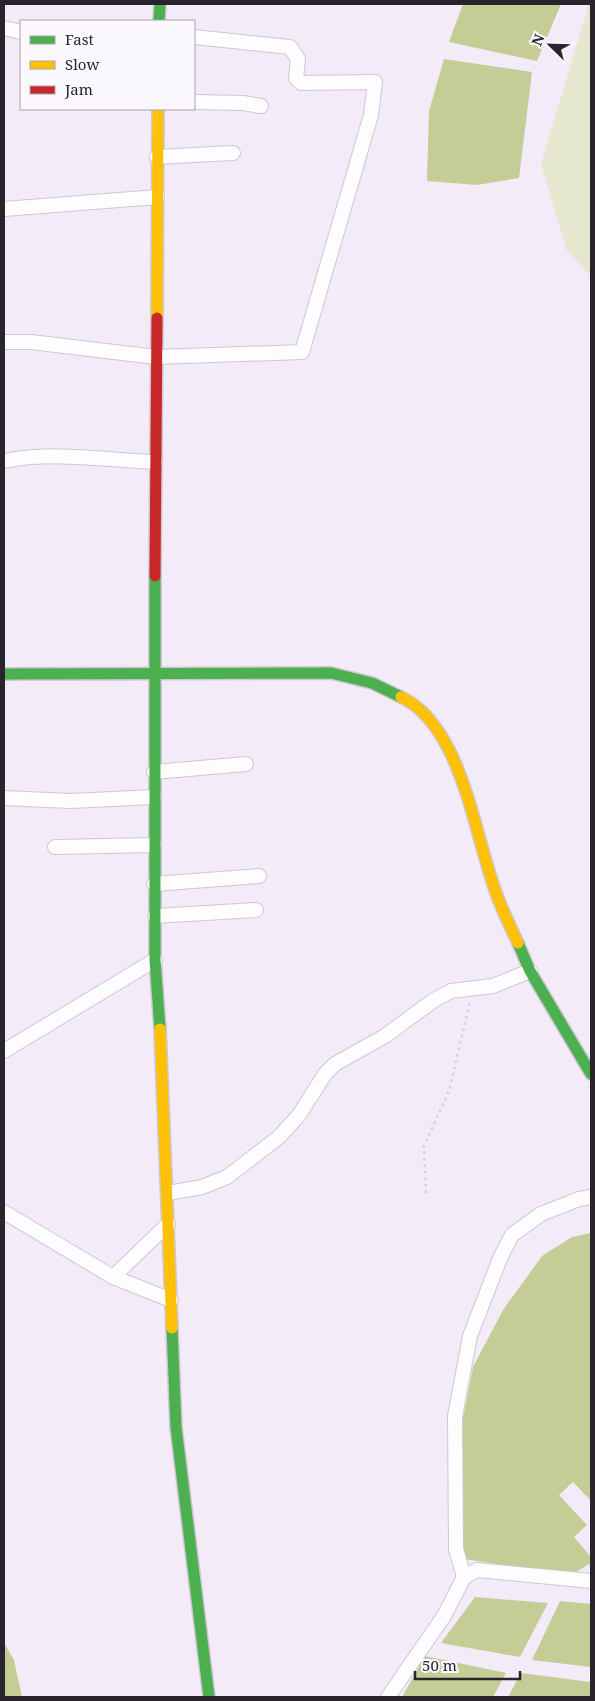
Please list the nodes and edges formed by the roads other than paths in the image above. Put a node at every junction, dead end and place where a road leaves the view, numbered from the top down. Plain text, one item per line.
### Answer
1 (160, 4) edge
2 (160, 20) edge
3 (4, 28) edge
4 (20, 32) edge
5 (195, 36) edge
6 (195, 102) edge
7 (261, 106) dead end
8 (158, 110) edge
9 (233, 153) dead end
10 (157, 157) junction
11 (157, 197) junction
12 (4, 209) edge
13 (4, 342) edge
14 (156, 357) junction
15 (4, 461) edge
16 (155, 462) junction
17 (154, 672) junction
18 (4, 674) edge
19 (246, 764) dead end
20 (154, 772) junction
21 (4, 798) edge
22 (154, 798) junction
23 (154, 845) junction
24 (55, 847) dead end
25 (258, 876) dead end
26 (154, 884) junction
27 (256, 910) dead end
28 (155, 916) junction
29 (155, 960) junction
30 (530, 971) junction
31 (4, 1051) edge
32 (591, 1074) edge
33 (168, 1192) junction
34 (591, 1197) edge
35 (4, 1212) edge
36 (168, 1224) junction
37 (113, 1277) junction
38 (171, 1300) junction
39 (464, 1577) junction
40 (591, 1581) edge
41 (208, 1697) edge
42 (388, 1697) edge

1 - 2 street
3 - 4 street
5 - 14 street
6 - 7 street
8 - 10 street
9 - 10 street
10 - 11 street
11 - 12 street
11 - 14 street
13 - 14 street
14 - 16 street
15 - 16 street
16 - 17 street
17 - 18 street
17 - 20 street
17 - 30 street
19 - 20 street
20 - 22 street
21 - 22 street
22 - 23 street
23 - 24 street
23 - 26 street
25 - 26 street
26 - 28 street
27 - 28 street
28 - 29 street
29 - 31 street
29 - 33 street
30 - 32 street
30 - 33 street
33 - 36 street
34 - 39 street
35 - 37 street
36 - 37 street
36 - 38 street
37 - 38 street
38 - 41 street
39 - 40 street
39 - 42 street

